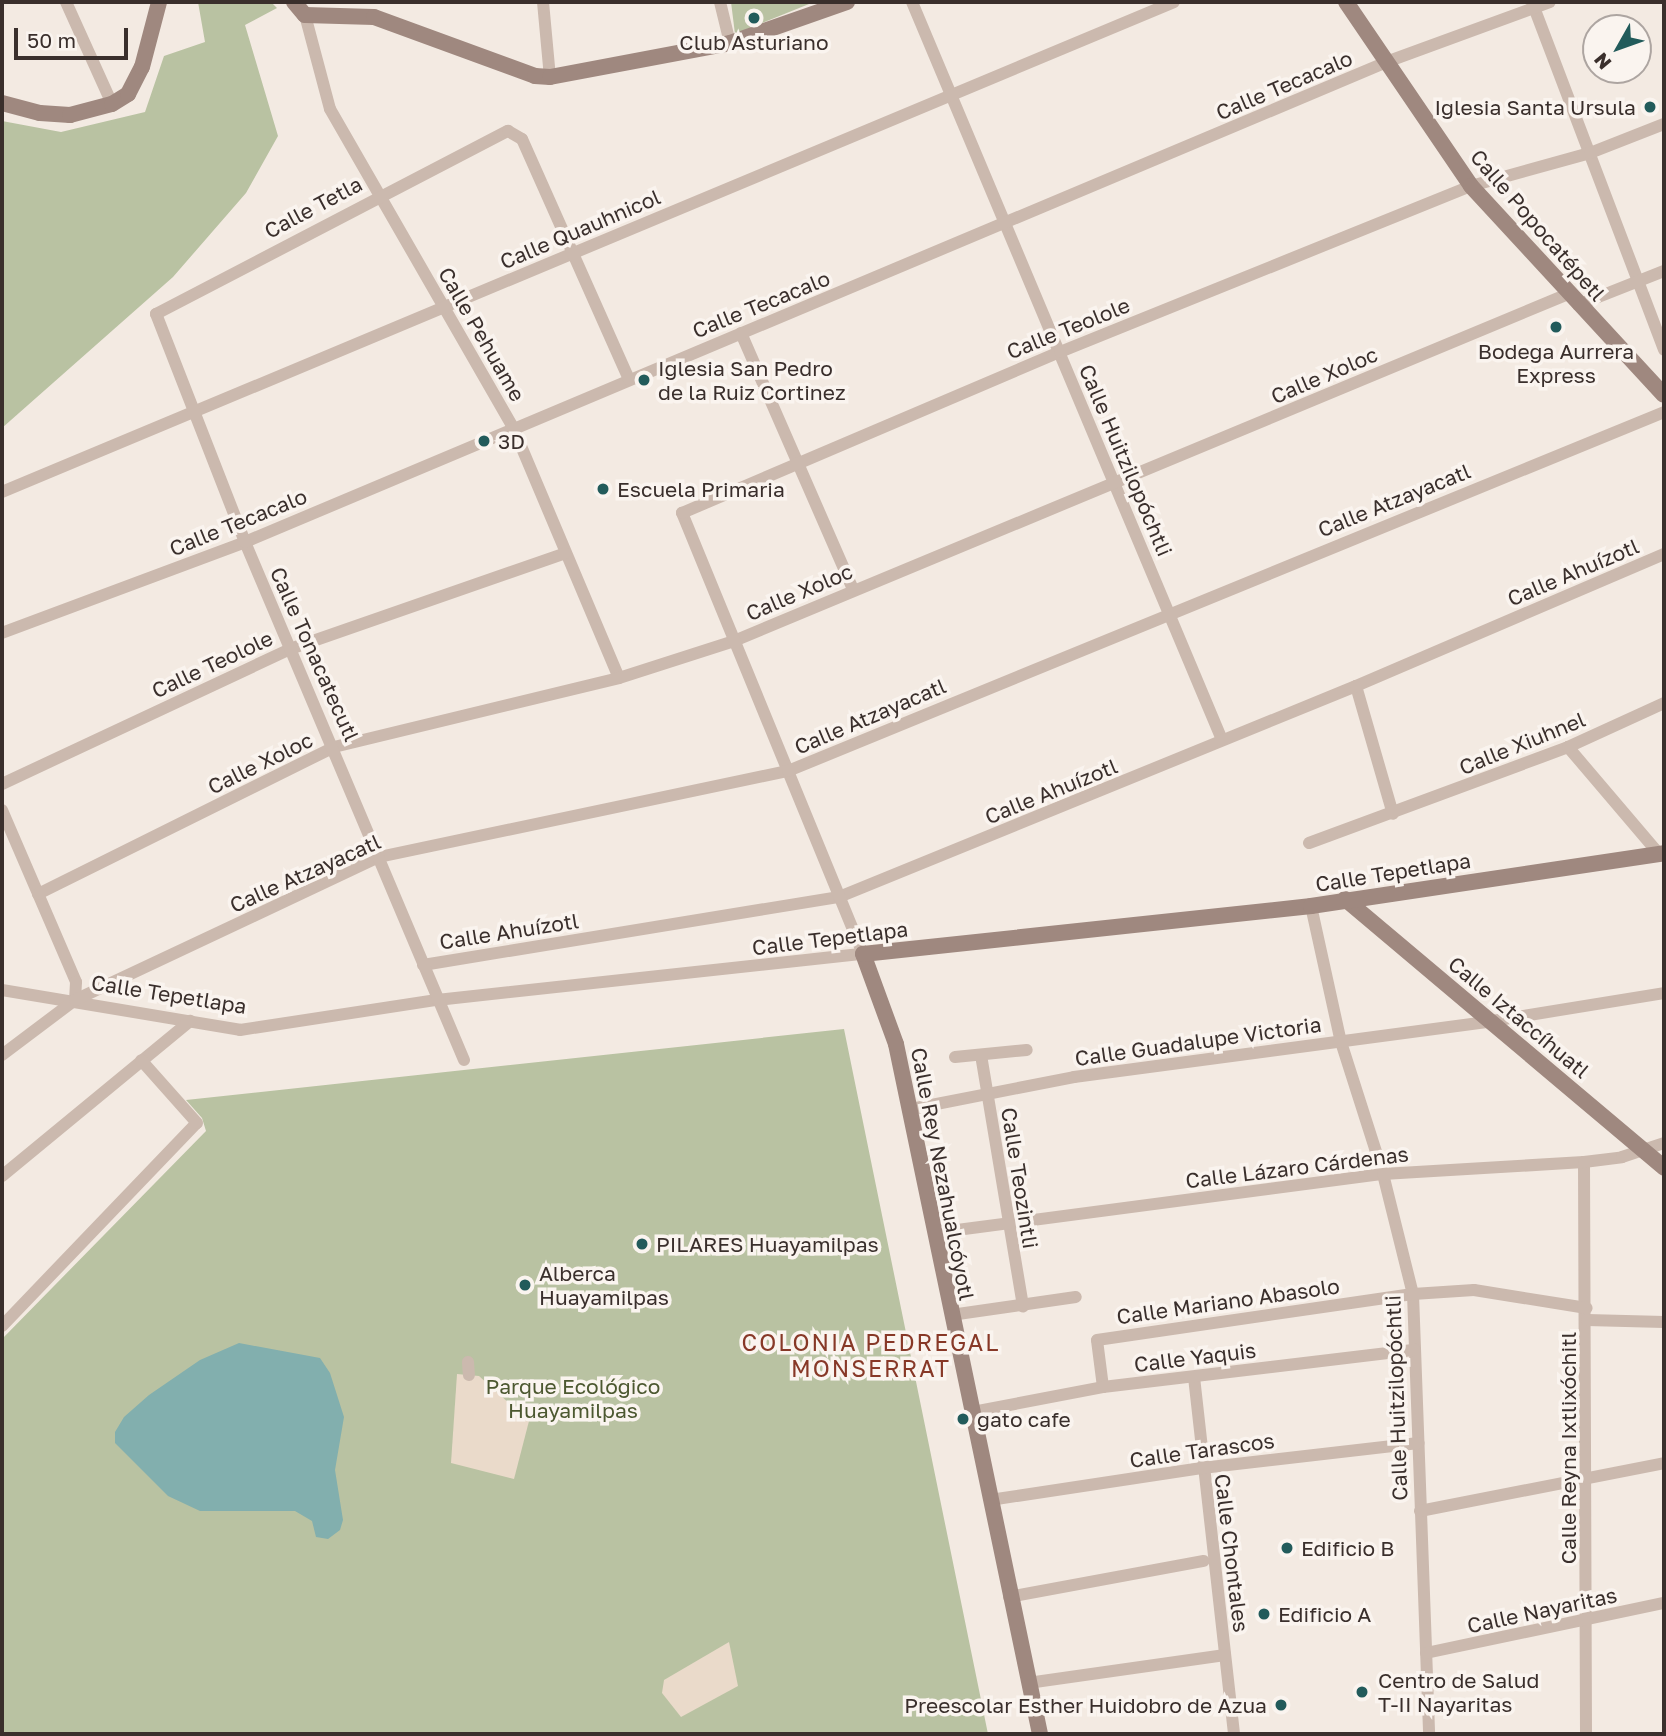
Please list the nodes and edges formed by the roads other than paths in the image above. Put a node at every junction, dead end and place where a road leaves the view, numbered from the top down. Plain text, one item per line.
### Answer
1 (66, 2) edge
2 (159, 2) edge
3 (543, 2) edge
4 (720, 2) edge
5 (847, 2) edge
6 (912, 2) edge
7 (1174, 2) edge
8 (1346, 2) edge
9 (1550, 2) edge
10 (1533, 5) edge
11 (299, 8) edge
12 (730, 43) junction
13 (1389, 61) junction
14 (550, 77) junction
15 (953, 94) junction
16 (2, 103) edge
17 (112, 104) junction
18 (1664, 124) edge
19 (1590, 153) junction
20 (1471, 186) junction
21 (379, 194) junction
22 (1005, 223) junction
23 (573, 252) junction
24 (1664, 271) edge
25 (1636, 282) junction
26 (1573, 299) junction
27 (444, 308) junction
28 (157, 324) joint
29 (741, 333) junction
30 (1664, 350) edge
31 (1059, 352) junction
32 (629, 379) junction
33 (1664, 396) edge
34 (191, 411) junction
35 (1664, 412) edge
36 (513, 427) junction
37 (797, 464) junction
38 (1113, 484) junction
39 (2, 492) edge
40 (245, 542) junction
41 (565, 553) junction
42 (1664, 554) edge
43 (853, 589) junction
44 (1169, 612) junction
45 (2, 633) edge
46 (734, 641) junction
47 (290, 649) junction
48 (619, 678) junction
49 (1356, 687) junction
50 (1664, 703) edge
51 (1222, 740) junction
52 (334, 747) junction
53 (1568, 747) junction
54 (788, 771) junction
55 (2, 784) edge
56 (2, 810) edge
57 (1393, 814) junction
58 (1308, 843) dead end
59 (1662, 853) edge
60 (379, 857) junction
61 (38, 894) junction
62 (839, 897) junction
63 (1345, 900) junction
64 (1311, 905) junction
65 (863, 954) junction
66 (423, 965) junction
67 (2, 990) edge
68 (1664, 993) edge
69 (75, 1000) junction
70 (438, 1000) junction
71 (190, 1021) junction
72 (1492, 1021) junction
73 (1341, 1042) junction
74 (1027, 1050) dead end
75 (2, 1055) edge
76 (981, 1055) junction
77 (955, 1057) dead end
78 (141, 1060) junction
79 (464, 1060) dead end
80 (987, 1094) junction
81 (911, 1109) junction
82 (1664, 1143) edge
83 (1642, 1149) junction
84 (1584, 1162) junction
85 (1664, 1168) edge
86 (1383, 1174) junction
87 (2, 1176) edge
88 (1008, 1224) junction
89 (934, 1233) junction
90 (1413, 1294) junction
91 (1076, 1297) dead end
92 (1023, 1307) junction
93 (1587, 1314) junction
94 (951, 1315) junction
95 (1664, 1322) edge
96 (2, 1326) edge
97 (1415, 1350) junction
98 (1194, 1377) junction
99 (1103, 1387) junction
100 (975, 1408) junction
101 (1419, 1443) junction
102 (1664, 1462) edge
103 (1202, 1468) junction
104 (1585, 1478) junction
105 (990, 1500) junction
106 (1420, 1511) junction
107 (1204, 1561) dead end
108 (1009, 1597) junction
109 (1664, 1604) edge
110 (1587, 1622) junction
111 (1426, 1653) junction
112 (1225, 1655) junction
113 (1028, 1683) junction
114 (1040, 1734) edge
115 (1234, 1734) edge
116 (1429, 1734) edge
117 (1586, 1734) edge

1 - 17 street
2 - 17 street
3 - 14 street
4 - 12 street
5 - 12 street
6 - 15 street, Calle Huitzilopóchtli
7 - 15 street, Calle Quauhnicol
8 - 13 street, Calle Popocatépetl
9 - 10 street, Calle Tecacalo
10 - 13 street, Calle Tecacalo
10 - 19 street
11 - 14 street
11 - 21 street, Calle Pehuame
12 - 14 street
13 - 20 street, Calle Popocatépetl
13 - 22 street, Calle Tecacalo
15 - 22 street, Calle Huitzilopóchtli
15 - 23 street, Calle Quauhnicol
16 - 17 street
18 - 19 street, Calle Teolole
19 - 20 street, Calle Teolole
19 - 25 street
20 - 26 street, Calle Popocatépetl
20 - 31 street, Calle Teolole
21 - 23 street, Calle Tetla
21 - 27 street, Calle Pehuame
21 - 28 street, Calle Tetla
22 - 29 street, Calle Tecacalo
22 - 31 street, Calle Huitzilopóchtli
23 - 27 street, Calle Quauhnicol
23 - 32 street
24 - 25 street, Calle Xoloc
25 - 26 street, Calle Xoloc
25 - 30 street
26 - 33 street, Calle Popocatépetl
26 - 38 street, Calle Xoloc
27 - 34 street, Calle Quauhnicol
27 - 36 street, Calle Pehuame
28 - 34 street, Calle Tonacatecutl
29 - 32 street, Calle Tecacalo
29 - 37 street
31 - 37 street, Calle Teolole
31 - 38 street, Calle Huitzilopóchtli
32 - 36 street, Calle Tecacalo
34 - 39 street, Calle Quauhnicol
34 - 40 street, Calle Tonacatecutl
35 - 44 street, Calle Atzayacatl
36 - 40 street, Calle Tecacalo
36 - 41 street, Calle Pehuame
37 - 43 street
37 - 46 street, Calle Teolole
38 - 43 street, Calle Xoloc
38 - 44 street, Calle Huitzilopóchtli
40 - 45 street, Calle Tecacalo
40 - 47 street, Calle Tonacatecutl
41 - 47 street, Calle Teolole
41 - 48 street, Calle Pehuame
42 - 49 street, Calle Ahuízotl
43 - 46 street, Calle Xoloc
44 - 51 street, Calle Huitzilopóchtli
44 - 54 street, Calle Atzayacatl
46 - 48 street, Calle Xoloc
46 - 54 street
47 - 52 street, Calle Tonacatecutl
47 - 55 street, Calle Teolole
48 - 52 street, Calle Xoloc
49 - 51 street, Calle Ahuízotl
49 - 57 street
50 - 53 street, Calle Xiuhnel
51 - 62 street, Calle Ahuízotl
52 - 60 street, Calle Tonacatecutl
52 - 61 street, Calle Xoloc
53 - 57 street, Calle Xiuhnel
53 - 59 street
54 - 60 street, Calle Atzayacatl
54 - 62 street
56 - 61 street
57 - 58 street, Calle Xiuhnel
59 - 63 street, Calle Tepetlapa
60 - 66 street, Calle Tonacatecutl
60 - 69 street, Calle Atzayacatl
61 - 69 street
62 - 65 street
62 - 66 street, Calle Ahuízotl
63 - 64 street, Calle Tepetlapa
63 - 72 street, Calle Iztaccíhuatl
64 - 65 street, Calle Tepetlapa
64 - 73 street, Calle Huitzilopóchtli
65 - 70 street, Calle Tepetlapa
65 - 81 street, Calle Rey Nezahualcóyotl
66 - 70 street, Calle Tonacatecutl
67 - 69 street, Calle Tepetlapa
68 - 72 street, Calle Guadalupe Victoria
69 - 71 street, Calle Tepetlapa
69 - 75 street, Calle Atzayacatl
70 - 71 street, Calle Tepetlapa
70 - 79 street, Calle Tonacatecutl
71 - 78 street
72 - 73 street, Calle Guadalupe Victoria
72 - 83 street, Calle Iztaccíhuatl
73 - 80 street, Calle Guadalupe Victoria
73 - 86 street, Calle Huitzilopóchtli
74 - 76 street
76 - 77 street
76 - 80 street, Calle Teozintli
78 - 87 street
78 - 96 street
80 - 81 street, Calle Guadalupe Victoria
80 - 88 street, Calle Teozintli
81 - 89 street, Calle Rey Nezahualcóyotl
82 - 83 street, Calle Lázaro Cárdenas
83 - 84 street, Calle Lázaro Cárdenas
83 - 85 street, Calle Iztaccíhuatl
84 - 86 street, Calle Lázaro Cárdenas
84 - 93 street, Calle Reyna Ixtlixóchitl
86 - 88 street, Calle Lázaro Cárdenas
86 - 90 street, Calle Huitzilopóchtli
88 - 89 street, Calle Lázaro Cárdenas
88 - 92 street, Calle Teozintli
89 - 94 street, Calle Rey Nezahualcóyotl
90 - 93 street
90 - 97 street, Calle Huitzilopóchtli
90 - 99 street, Calle Mariano Abasolo
91 - 92 street
92 - 94 street
93 - 95 street
93 - 104 street, Calle Reyna Ixtlixóchitl
94 - 100 street, Calle Rey Nezahualcóyotl
97 - 98 street, Calle Yaquis
97 - 101 street, Calle Huitzilopóchtli
98 - 99 street, Calle Yaquis
98 - 103 street, Calle Chontales
99 - 100 street, Calle Yaquis
100 - 105 street, Calle Rey Nezahualcóyotl
101 - 103 street, Calle Tarascos
101 - 106 street, Calle Huitzilopóchtli
102 - 104 street
103 - 105 street, Calle Tarascos
103 - 112 street, Calle Chontales
104 - 106 street
104 - 110 street, Calle Reyna Ixtlixóchitl
105 - 108 street, Calle Rey Nezahualcóyotl
106 - 111 street, Calle Huitzilopóchtli
107 - 108 street
108 - 113 street, Calle Rey Nezahualcóyotl
109 - 110 street, Calle Nayaritas
110 - 111 street, Calle Nayaritas
110 - 117 street, Calle Reyna Ixtlixóchitl
111 - 116 street, Calle Huitzilopóchtli
112 - 113 street
112 - 115 street, Calle Chontales
113 - 114 street, Calle Rey Nezahualcóyotl

